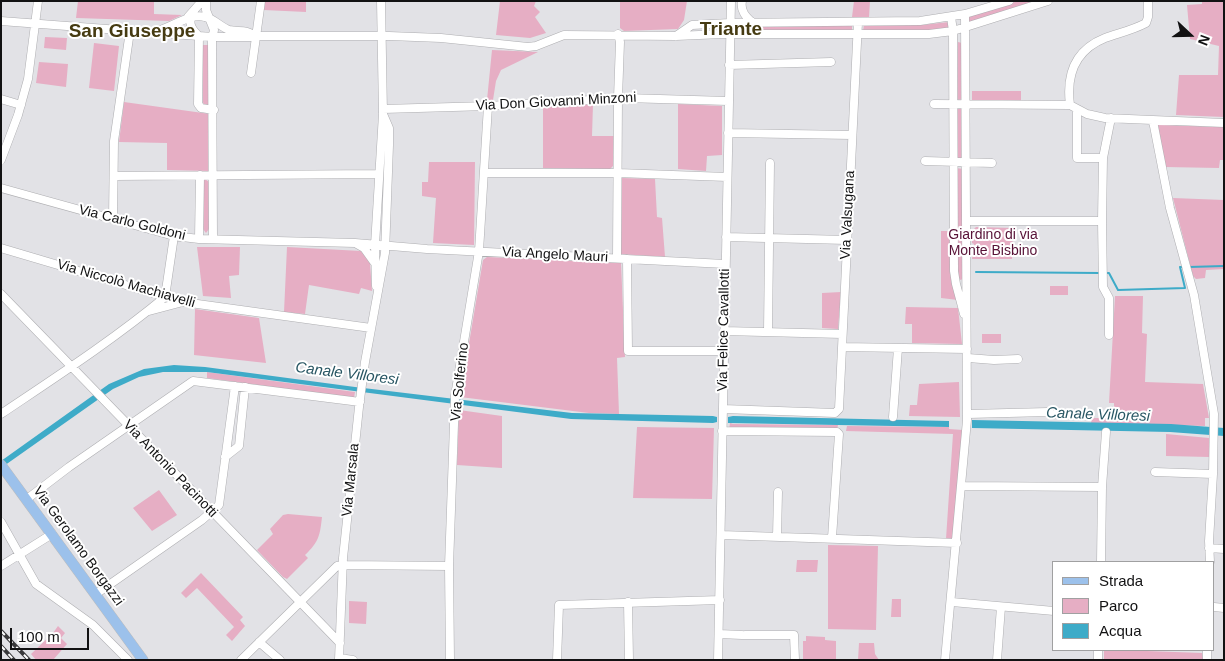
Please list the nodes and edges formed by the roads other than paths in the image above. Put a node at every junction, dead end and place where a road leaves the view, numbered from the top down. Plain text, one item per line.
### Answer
1 (38, 1) edge
2 (202, 1) edge
3 (206, 1) edge
4 (261, 1) edge
5 (380, 1) edge
6 (731, 1) edge
7 (741, 1) edge
8 (1008, 1) edge
9 (1048, 1) edge
10 (1148, 1) edge
11 (965, 14) junction
12 (189, 17) junction
13 (951, 17) junction
14 (210, 19) junction
15 (730, 19) junction
16 (1, 21) edge
17 (858, 22) junction
18 (753, 23) junction
19 (36, 24) junction
20 (966, 26) junction
21 (130, 31) junction
22 (953, 31) junction
23 (151, 32) junction
24 (618, 34) junction
25 (730, 34) junction
26 (858, 35) junction
27 (199, 36) junction
28 (255, 36) junction
29 (381, 36) junction
30 (676, 36) junction
31 (212, 37) junction
32 (830, 62) dead end
33 (729, 65) junction
34 (252, 73) dead end
35 (618, 98) junction
36 (1, 99) edge
37 (728, 102) junction
38 (934, 104) dead end
39 (953, 104) junction
40 (1070, 104) junction
41 (21, 105) junction
42 (966, 105) junction
43 (488, 106) junction
44 (214, 110) junction
45 (1078, 110) junction
46 (383, 111) junction
47 (1111, 118) junction
48 (1153, 121) junction
49 (1224, 123) edge
50 (728, 133) junction
51 (852, 135) junction
52 (1103, 158) junction
53 (1, 160) edge
54 (925, 161) dead end
55 (770, 163) dead end
56 (954, 163) junction
57 (966, 163) junction
58 (992, 163) dead end
59 (213, 171) junction
60 (485, 173) junction
61 (618, 173) junction
62 (379, 174) junction
63 (200, 175) junction
64 (114, 176) junction
65 (727, 177) junction
66 (1, 188) edge
67 (113, 220) junction
68 (966, 220) junction
69 (1102, 221) junction
70 (174, 236) junction
71 (726, 236) junction
72 (768, 238) junction
73 (199, 239) junction
74 (213, 239) junction
75 (847, 240) junction
76 (355, 243) junction
77 (375, 245) junction
78 (385, 245) junction
79 (1, 248) edge
80 (479, 252) junction
81 (617, 258) junction
82 (627, 259) junction
83 (375, 264) junction
84 (725, 264) junction
85 (955, 278) junction
86 (967, 281) junction
87 (1, 294) edge
88 (165, 297) junction
89 (184, 302) junction
90 (376, 302) junction
91 (147, 312) junction
92 (371, 328) junction
93 (724, 331) junction
94 (768, 331) junction
95 (967, 332) junction
96 (842, 334) junction
97 (1109, 335) dead end
98 (842, 347) junction
99 (898, 348) junction
100 (724, 351) junction
101 (967, 354) junction
102 (1018, 359) dead end
103 (72, 366) junction
104 (239, 387) junction
105 (360, 402) junction
106 (723, 409) junction
107 (1, 414) edge
108 (968, 414) junction
109 (1080, 415) dead end
110 (893, 417) dead end
111 (1214, 423) junction
112 (1224, 423) edge
113 (129, 425) junction
114 (722, 431) junction
115 (1106, 432) dead end
116 (226, 457) junction
117 (3, 467) edge
118 (1155, 472) dead end
119 (1214, 474) junction
120 (963, 486) junction
121 (1102, 487) junction
122 (778, 492) dead end
123 (27, 499) junction
124 (211, 512) junction
125 (1, 522) edge
126 (52, 534) junction
127 (721, 535) junction
128 (777, 536) junction
129 (832, 538) junction
130 (957, 544) junction
131 (1209, 548) junction
132 (1224, 549) edge
133 (19, 554) junction
134 (1100, 561) edge
135 (1210, 561) edge
136 (343, 565) junction
137 (1, 566) edge
138 (449, 566) junction
139 (342, 578) junction
140 (322, 580) junction
141 (96, 594) junction
142 (720, 600) junction
143 (299, 602) junction
144 (628, 602) junction
145 (952, 602) junction
146 (1001, 608) junction
147 (1052, 611) edge
148 (719, 634) junction
149 (259, 642) junction
150 (340, 643) junction
151 (946, 658) edge
152 (339, 659) edge
153 (128, 660) edge
154 (143, 660) edge
155 (241, 660) edge
156 (280, 660) edge
157 (353, 660) edge
158 (450, 660) edge
159 (557, 660) edge
160 (629, 660) edge
161 (718, 660) edge
162 (794, 660) edge
163 (997, 660) edge

1 - 19 street
2 - 12 street
3 - 14 street
4 - 28 street
5 - 29 street, Via Marsala
6 - 15 street, Via Felice Cavallotti
7 - 15 street
7 - 18 street
8 - 11 street
9 - 20 street
10 - 40 street
11 - 13 street
11 - 20 street
12 - 14 street
12 - 23 street
12 - 27 street
13 - 17 street
13 - 22 street
14 - 28 street
14 - 31 street
15 - 18 street
15 - 25 street, Via Felice Cavallotti
15 - 30 street
16 - 19 street
17 - 18 street
17 - 26 street, Via Valsugana
19 - 21 street
19 - 41 street
20 - 22 street
20 - 42 street
21 - 23 street
21 - 64 street
22 - 26 street
22 - 39 street
23 - 27 street
24 - 29 street
24 - 30 street
24 - 35 street
25 - 26 street
25 - 30 street
25 - 33 street, Via Felice Cavallotti
26 - 51 street, Via Valsugana
27 - 31 street
27 - 44 street
28 - 29 street
28 - 31 street
28 - 34 street
29 - 46 street, Via Marsala
31 - 44 street
32 - 33 street
33 - 37 street, Via Felice Cavallotti
35 - 37 street, Via Don Giovanni Minzoni
35 - 43 street, Via Don Giovanni Minzoni
35 - 61 street
36 - 41 street
37 - 50 street, Via Felice Cavallotti
38 - 39 street
39 - 42 street
39 - 56 street
40 - 42 street
40 - 45 street
41 - 53 street
42 - 57 street
43 - 46 street, Via Don Giovanni Minzoni
43 - 60 street, Via Solferino
44 - 59 street
45 - 47 street
45 - 52 street
46 - 62 street, Via Marsala
46 - 78 street, Via Marsala
47 - 48 street
47 - 52 street
48 - 49 street
48 - 111 street
50 - 51 street
50 - 65 street, Via Felice Cavallotti
51 - 75 street, Via Valsugana
52 - 69 street
54 - 56 street
55 - 72 street
56 - 57 street
56 - 85 street
57 - 58 street
57 - 68 street
59 - 62 street
59 - 63 street
59 - 74 street
60 - 61 street
60 - 80 street, Via Solferino
61 - 65 street
61 - 81 street
62 - 77 street, Via Marsala
63 - 64 street
63 - 73 street
64 - 67 street
65 - 71 street, Via Felice Cavallotti
66 - 67 street, Via Carlo Goldoni
67 - 70 street, Via Carlo Goldoni
68 - 69 street
68 - 86 street
69 - 97 street
70 - 73 street, Via Carlo Goldoni
70 - 88 street
71 - 72 street
71 - 84 street, Via Felice Cavallotti
72 - 75 street
72 - 94 street
73 - 74 street, Via Carlo Goldoni
74 - 76 street, Via Carlo Goldoni
75 - 96 street, Via Valsugana
76 - 77 street, Via Carlo Goldoni
76 - 83 street
77 - 78 street, Via Carlo Goldoni
77 - 83 street, Via Marsala
78 - 80 street, Via Angelo Mauri
78 - 90 street, Via Marsala
79 - 88 street, Via Niccolò Machiavelli
80 - 81 street, Via Angelo Mauri
80 - 138 street, Via Solferino
81 - 82 street, Via Angelo Mauri
82 - 84 street, Via Angelo Mauri
82 - 100 street
83 - 90 street, Via Marsala
84 - 93 street, Via Felice Cavallotti
85 - 86 street
85 - 95 street
86 - 95 street
87 - 103 street, Via Antonio Pacinotti
88 - 89 street, Via Niccolò Machiavelli
88 - 91 street
89 - 91 street
89 - 92 street, Via Niccolò Machiavelli
90 - 92 street, Via Marsala
91 - 103 street
92 - 105 street, Via Marsala
93 - 94 street
93 - 100 street, Via Felice Cavallotti
94 - 96 street
95 - 101 street
96 - 98 street, Via Valsugana
98 - 99 street
98 - 106 street, Via Valsugana
99 - 101 street
99 - 110 street
100 - 106 street, Via Felice Cavallotti
101 - 102 street
101 - 108 street
103 - 107 street
103 - 113 street, Via Antonio Pacinotti
104 - 105 street
104 - 113 street
104 - 116 street
104 - 116 street
105 - 136 street, Via Marsala
106 - 114 street, Via Felice Cavallotti
108 - 109 street
108 - 120 street
111 - 112 street
111 - 119 street
113 - 123 street
113 - 124 street, Via Antonio Pacinotti
114 - 127 street, Via Felice Cavallotti
114 - 129 street
115 - 121 street
116 - 124 street
117 - 123 main road, Via Gerolamo Borgazzi
118 - 119 street
119 - 131 street
120 - 121 street
120 - 130 street
121 - 134 street
122 - 128 street
123 - 126 main road, Via Gerolamo Borgazzi
124 - 141 street
124 - 143 street, Via Antonio Pacinotti
125 - 133 street
126 - 133 street
126 - 141 main road, Via Gerolamo Borgazzi
127 - 128 street
127 - 142 street, Via Felice Cavallotti
128 - 129 street
129 - 130 street
130 - 145 street
131 - 132 street
131 - 135 street
133 - 137 street
133 - 153 street
136 - 138 street
136 - 139 street, Via Marsala
136 - 140 street
138 - 158 street, Via Solferino
139 - 140 street
139 - 150 street, Via Marsala
140 - 143 street
141 - 154 main road, Via Gerolamo Borgazzi
142 - 144 street
142 - 148 street, Via Felice Cavallotti
143 - 149 street
143 - 150 street, Via Antonio Pacinotti
144 - 159 street
144 - 160 street
145 - 146 street
145 - 151 street
146 - 147 street
146 - 163 street
148 - 161 street, Via Felice Cavallotti
148 - 162 street
149 - 155 street
149 - 156 street
150 - 152 street, Via Marsala
152 - 157 street

